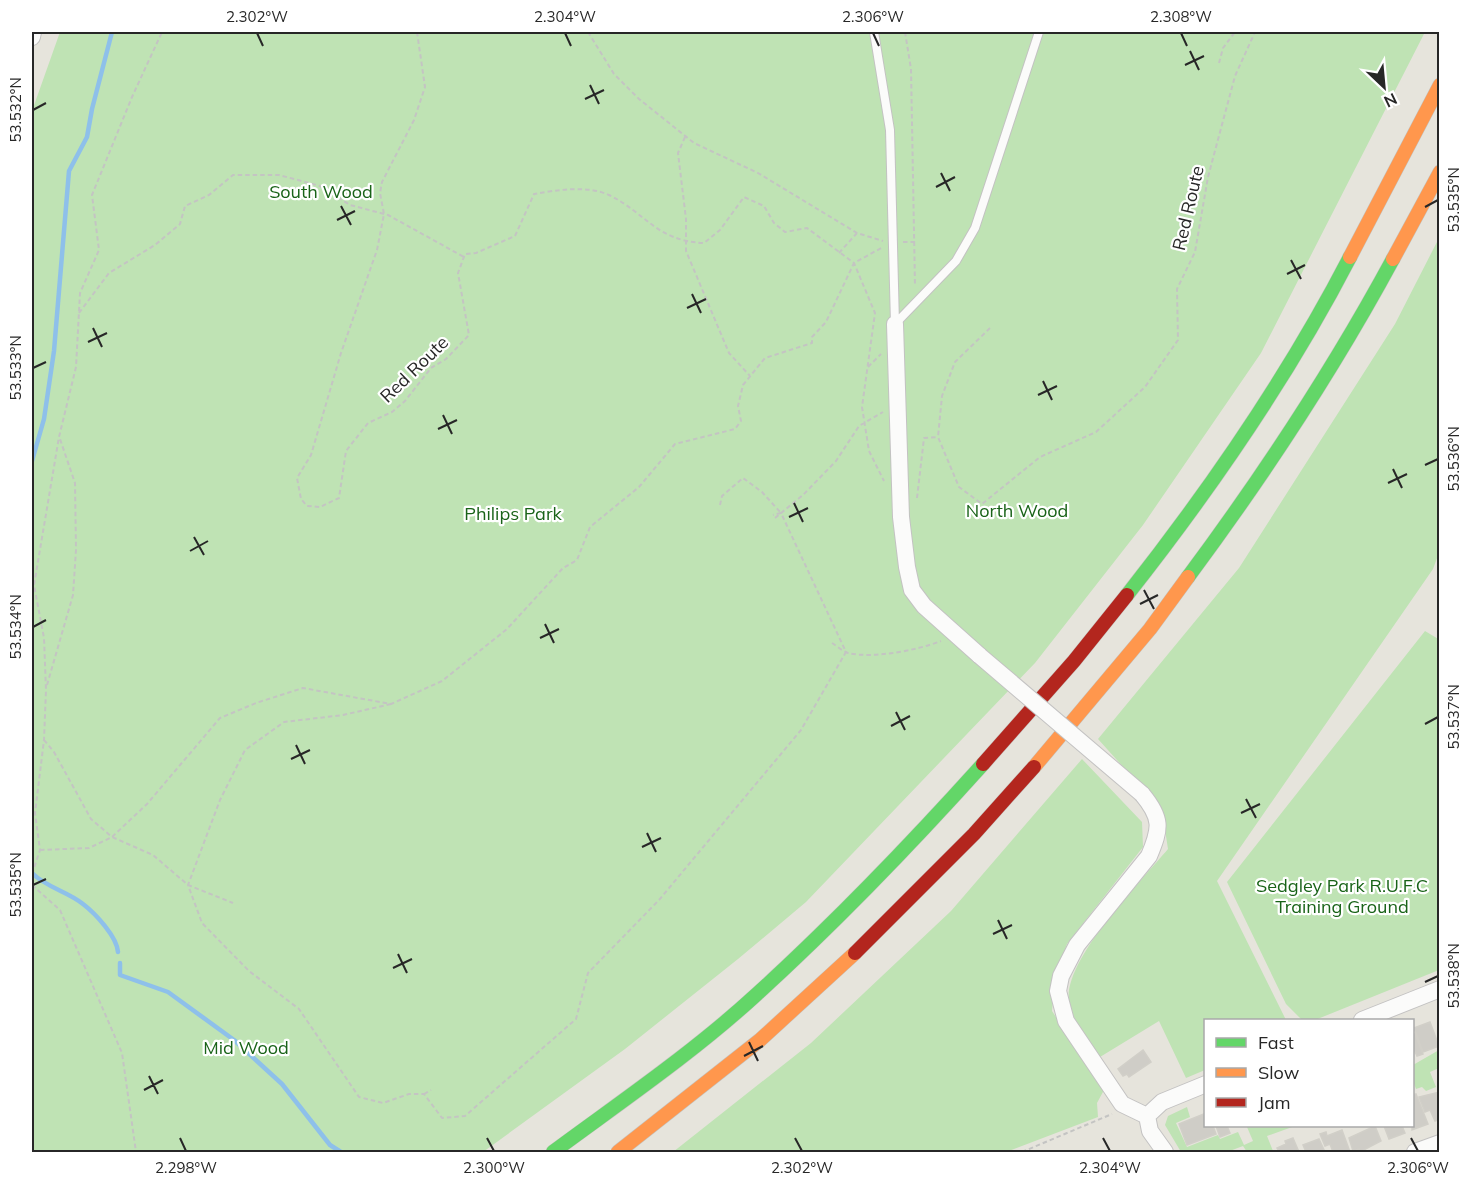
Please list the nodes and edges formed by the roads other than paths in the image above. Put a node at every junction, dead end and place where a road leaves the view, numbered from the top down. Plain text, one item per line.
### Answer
1 (33, 32) edge
2 (874, 32) edge
3 (1039, 32) edge
4 (32, 37) edge
5 (1440, 85) edge
6 (1440, 172) edge
7 (895, 324) junction
8 (1440, 988) edge
9 (1364, 1019) edge
10 (1204, 1085) edge
11 (1147, 1116) junction
12 (1440, 1143) edge
13 (553, 1152) edge
14 (618, 1152) edge
15 (1165, 1152) edge
16 (1415, 1152) edge

1 - 4 street
2 - 7 lane
3 - 7 lane
5 - 13 highway
6 - 14 highway
7 - 11 street, bridge
8 - 9 street
10 - 11 street
11 - 15 street
12 - 16 street

